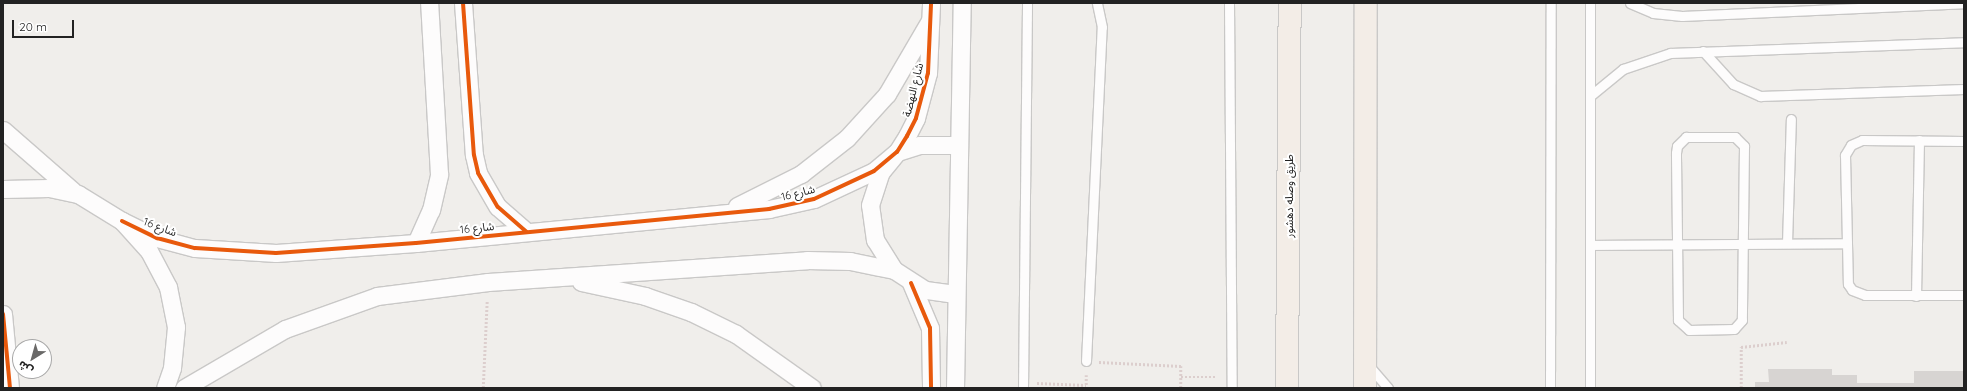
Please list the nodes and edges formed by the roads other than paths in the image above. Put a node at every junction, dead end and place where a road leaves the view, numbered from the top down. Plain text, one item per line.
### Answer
1 (430, 3) edge
2 (463, 3) edge
3 (962, 3) edge
4 (1027, 3) edge
5 (1097, 3) edge
6 (1229, 3) edge
7 (1290, 3) edge
8 (1366, 3) edge
9 (1551, 3) edge
10 (1590, 3) edge
11 (1630, 3) edge
12 (1964, 3) edge
13 (931, 11) edge
14 (1964, 42) edge
15 (1703, 52) junction
16 (1964, 89) edge
17 (1590, 96) junction
18 (1791, 119) dead end
19 (3, 130) edge
20 (1919, 140) junction
21 (1964, 141) edge
22 (959, 145) junction
23 (897, 152) junction
24 (3, 189) edge
25 (78, 194) junction
26 (722, 212) junction
27 (122, 221) junction
28 (527, 232) junction
29 (416, 243) junction
30 (1787, 243) junction
31 (1847, 243) junction
32 (1677, 244) junction
33 (1743, 244) junction
34 (1590, 245) junction
35 (894, 270) junction
36 (548, 278) junction
37 (911, 283) junction
38 (955, 294) junction
39 (1964, 295) edge
40 (1916, 296) junction
41 (3, 314) edge
42 (1086, 361) road end
43 (1365, 362) junction
44 (1023, 385) edge
45 (10, 388) edge
46 (165, 388) edge
47 (184, 388) edge
48 (812, 388) edge
49 (931, 388) edge
50 (955, 388) edge
51 (1232, 388) edge
52 (1287, 388) edge
53 (1365, 388) edge
54 (1388, 388) edge
55 (1550, 388) edge
56 (1590, 388) edge

1 - 29 street
2 - 28 street
3 - 22 street
4 - 44 lane
5 - 42 lane
6 - 51 lane
7 - 52 main road, طريق وصله دهشور
8 - 43 main road
9 - 55 lane
10 - 17 lane
11 - 12 lane
13 - 23 street, شارع النهضة
13 - 26 street
14 - 15 lane
15 - 16 lane
15 - 17 lane
17 - 34 lane
18 - 30 lane
19 - 25 street
20 - 21 lane
20 - 31 lane
20 - 40 lane
22 - 23 street
22 - 38 street
23 - 26 street, شارع 16
23 - 35 street
24 - 25 street
25 - 27 street
26 - 28 street, شارع 16
27 - 29 street, شارع 16
27 - 46 street
28 - 29 street, شارع 16
30 - 31 lane
30 - 33 lane
31 - 40 lane
32 - 33 lane
32 - 33 lane
32 - 33 lane
32 - 34 lane
34 - 56 lane
35 - 36 street
35 - 37 street
36 - 47 street
36 - 48 street
37 - 38 street
37 - 49 street
38 - 50 street
39 - 40 lane
41 - 45 street
43 - 53 main road
43 - 54 lane

